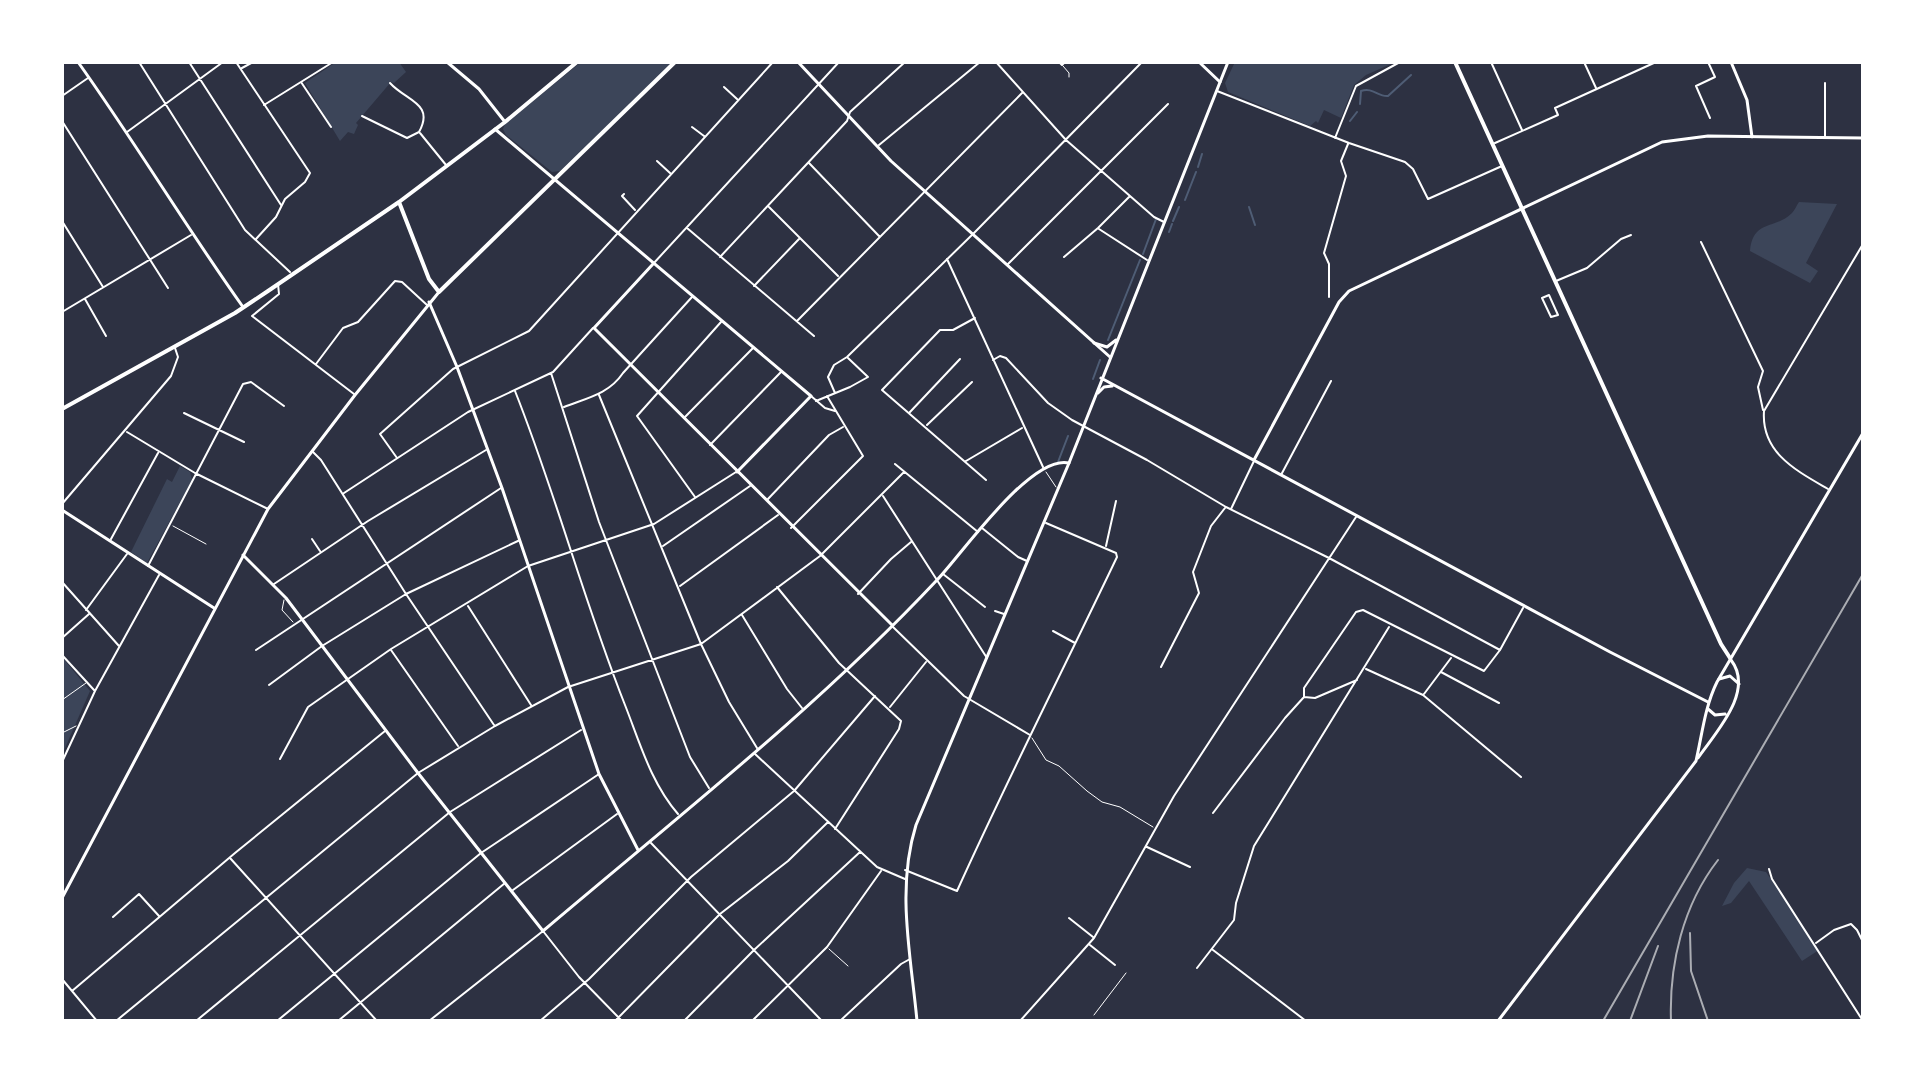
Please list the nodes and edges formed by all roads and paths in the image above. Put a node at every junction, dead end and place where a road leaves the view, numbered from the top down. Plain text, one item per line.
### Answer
1 (78, 62) edge
2 (139, 62) edge
3 (189, 62) edge
4 (223, 62) edge
5 (236, 62) edge
6 (253, 62) edge
7 (333, 62) edge
8 (447, 62) edge
9 (577, 62) edge
10 (675, 62) edge
11 (773, 62) edge
12 (798, 62) edge
13 (839, 62) edge
14 (905, 62) edge
15 (980, 62) edge
16 (996, 62) edge
17 (1142, 62) edge
18 (1199, 62) edge
19 (1228, 62) edge
20 (1400, 62) edge
21 (1455, 62) edge
22 (1491, 62) edge
23 (1584, 62) edge
24 (1656, 62) edge
25 (1708, 62) edge
26 (1731, 62) edge
27 (1062, 63) edge
28 (241, 69) junction
29 (89, 77) junction
30 (1069, 77) dead end
31 (200, 78) junction
32 (301, 82) junction
33 (1220, 82) junction
34 (390, 83) dead end
35 (817, 83) junction
36 (1825, 83) dead end
37 (724, 87) dead end
38 (1596, 89) junction
39 (1216, 91) junction
40 (1022, 93) junction
41 (62, 96) edge
42 (738, 100) junction
43 (165, 103) junction
44 (1168, 104) dead end
45 (264, 105) junction
46 (362, 116) dead end
47 (849, 116) junction
48 (1710, 118) dead end
49 (62, 121) edge
50 (505, 122) junction
51 (331, 127) dead end
52 (692, 127) dead end
53 (495, 129) junction
54 (1523, 131) junction
55 (419, 132) junction
56 (126, 133) junction
57 (705, 137) junction
58 (1752, 137) junction
59 (1825, 137) junction
60 (1335, 138) junction
61 (1863, 138) edge
62 (1066, 140) junction
63 (1349, 143) junction
64 (1493, 144) junction
65 (877, 147) junction
66 (657, 161) dead end
67 (808, 162) junction
68 (447, 165) junction
69 (1503, 165) junction
70 (1102, 171) junction
71 (670, 174) junction
72 (553, 180) junction
73 (925, 192) junction
74 (624, 194) dead end
75 (1130, 196) junction
76 (399, 202) junction
77 (281, 205) junction
78 (768, 206) junction
79 (1522, 208) junction
80 (636, 211) junction
81 (62, 221) edge
82 (1164, 222) junction
83 (686, 227) junction
84 (1098, 228) junction
85 (616, 233) junction
86 (972, 234) junction
87 (191, 235) junction
88 (1631, 235) dead end
89 (879, 237) junction
90 (800, 238) junction
91 (256, 240) junction
92 (1701, 242) dead end
93 (1863, 244) edge
94 (1857, 253) junction
95 (1863, 256) edge
96 (720, 257) junction
97 (1064, 257) dead end
98 (947, 259) junction
99 (150, 260) junction
100 (1148, 261) junction
101 (653, 264) junction
102 (1007, 266) junction
103 (291, 273) junction
104 (839, 278) junction
105 (1554, 281) junction
106 (278, 284) junction
107 (754, 286) junction
108 (104, 288) junction
109 (168, 288) dead end
110 (439, 292) junction
111 (693, 297) junction
112 (1329, 297) dead end
113 (85, 299) junction
114 (428, 303) junction
115 (243, 307) junction
116 (62, 312) edge
117 (1558, 315) joint
118 (975, 318) junction
119 (722, 321) junction
120 (797, 321) junction
121 (594, 328) junction
122 (106, 336) dead end
123 (814, 336) dead end
124 (1118, 337) junction
125 (1094, 343) junction
126 (174, 347) junction
127 (753, 348) junction
128 (847, 357) junction
129 (1110, 357) junction
130 (960, 359) dead end
131 (993, 360) junction
132 (631, 364) junction
133 (316, 365) junction
134 (457, 367) junction
135 (781, 371) junction
136 (551, 373) junction
137 (1101, 378) junction
138 (1331, 381) dead end
139 (972, 382) dead end
140 (1121, 389) junction
141 (515, 391) junction
142 (658, 392) junction
143 (835, 393) junction
144 (355, 395) junction
145 (599, 395) junction
146 (811, 396) junction
147 (827, 396) junction
148 (1094, 399) junction
149 (816, 401) junction
150 (284, 406) dead end
151 (562, 408) junction
152 (62, 409) edge
153 (473, 410) junction
154 (836, 410) junction
155 (1764, 411) junction
156 (910, 412) junction
157 (184, 413) dead end
158 (684, 418) junction
159 (1084, 425) junction
160 (844, 426) junction
161 (926, 426) junction
162 (1023, 428) junction
163 (219, 431) junction
164 (126, 432) junction
165 (1863, 433) edge
166 (244, 442) dead end
167 (710, 445) junction
168 (488, 448) junction
169 (312, 450) junction
170 (158, 452) junction
171 (397, 458) junction
172 (1254, 460) junction
173 (966, 461) junction
174 (1069, 463) junction
175 (895, 464) dead end
176 (1044, 468) junction
177 (737, 472) junction
178 (904, 472) junction
179 (197, 474) junction
180 (1281, 475) junction
181 (986, 480) dead end
182 (751, 486) junction
183 (502, 488) junction
184 (1058, 489) junction
185 (1829, 490) junction
186 (343, 494) junction
187 (882, 495) junction
188 (695, 498) junction
189 (766, 501) junction
190 (1116, 501) dead end
191 (62, 507) edge
192 (1226, 507) junction
193 (268, 509) junction
194 (1231, 509) junction
195 (779, 514) junction
196 (1356, 517) junction
197 (1044, 522) junction
198 (170, 524) junction
199 (654, 524) junction
200 (363, 525) junction
201 (791, 528) junction
202 (982, 528) junction
203 (978, 532) junction
204 (312, 539) dead end
205 (520, 540) junction
206 (110, 541) junction
207 (606, 541) junction
208 (912, 542) junction
209 (206, 544) dead end
210 (662, 547) junction
211 (1106, 548) junction
212 (573, 551) junction
213 (321, 552) junction
214 (128, 553) junction
215 (243, 555) junction
216 (820, 556) junction
217 (1329, 558) junction
218 (1028, 561) junction
219 (387, 563) junction
220 (148, 566) junction
221 (528, 566) junction
222 (160, 574) junction
223 (943, 574) junction
224 (937, 580) junction
225 (62, 582) edge
226 (274, 584) junction
227 (679, 587) junction
228 (776, 587) junction
229 (406, 594) junction
230 (858, 594) junction
231 (286, 598) junction
232 (467, 604) junction
233 (1524, 606) junction
234 (985, 607) dead end
235 (214, 608) junction
236 (995, 611) dead end
237 (88, 612) junction
238 (741, 614) junction
239 (1006, 615) junction
240 (303, 619) junction
241 (294, 624) junction
242 (892, 625) junction
243 (1390, 626) junction
244 (428, 627) junction
245 (1053, 631) dead end
246 (62, 638) edge
247 (701, 644) junction
248 (1076, 644) junction
249 (120, 646) junction
250 (322, 646) junction
251 (391, 649) junction
252 (256, 650) dead end
253 (1500, 650) junction
254 (62, 655) edge
255 (1453, 657) junction
256 (987, 658) junction
257 (1730, 658) junction
258 (654, 660) junction
259 (67, 661) junction
260 (927, 661) junction
261 (62, 665) edge
262 (1161, 667) dead end
263 (846, 669) junction
264 (1365, 669) junction
265 (612, 672) junction
266 (1441, 672) junction
267 (1359, 679) junction
268 (347, 681) junction
269 (1717, 682) junction
270 (86, 683) junction
271 (269, 685) dead end
272 (568, 687) junction
273 (1739, 688) junction
274 (95, 691) junction
275 (1423, 695) junction
276 (875, 696) junction
277 (1304, 697) junction
278 (62, 700) edge
279 (970, 700) junction
280 (1708, 702) junction
281 (1499, 703) dead end
282 (532, 706) junction
283 (802, 708) junction
284 (890, 708) junction
285 (1708, 709) junction
286 (1729, 710) junction
287 (79, 726) junction
288 (495, 726) junction
289 (582, 729) junction
290 (386, 731) junction
291 (62, 733) edge
292 (1031, 736) junction
293 (1702, 737) junction
294 (1710, 741) junction
295 (459, 747) junction
296 (755, 750) junction
297 (280, 759) dead end
298 (1696, 761) junction
299 (62, 762) edge
300 (418, 773) junction
301 (599, 774) junction
302 (1521, 777) dead end
303 (710, 789) junction
304 (794, 791) junction
305 (450, 812) junction
306 (618, 813) junction
307 (1213, 813) dead end
308 (679, 815) junction
309 (828, 822) junction
310 (1155, 828) junction
311 (835, 829) junction
312 (649, 840) junction
313 (1145, 846) junction
314 (638, 850) junction
315 (860, 852) junction
316 (481, 853) junction
317 (230, 858) junction
318 (1190, 867) dead end
319 (1769, 869) dead end
320 (881, 870) junction
321 (905, 870) junction
322 (905, 879) junction
323 (686, 881) junction
324 (506, 882) junction
325 (512, 891) junction
326 (62, 898) edge
327 (265, 898) junction
328 (720, 914) junction
329 (113, 917) dead end
330 (160, 917) junction
331 (1069, 918) dead end
332 (543, 931) junction
333 (300, 936) junction
334 (1094, 938) junction
335 (1863, 942) edge
336 (1815, 944) junction
337 (1089, 945) junction
338 (827, 947) junction
339 (1212, 949) junction
340 (754, 950) junction
341 (911, 959) junction
342 (1115, 965) dead end
343 (848, 966) dead end
344 (1197, 968) dead end
345 (1126, 973) dead end
346 (334, 974) junction
347 (62, 979) edge
348 (584, 983) junction
349 (786, 985) junction
350 (72, 991) junction
351 (360, 1003) junction
352 (1094, 1015) dead end
353 (621, 1019) edge
354 (97, 1021) edge
355 (116, 1021) edge
356 (196, 1021) edge
357 (277, 1021) edge
358 (338, 1021) edge
359 (377, 1021) edge
360 (429, 1021) edge
361 (540, 1021) edge
362 (615, 1021) edge
363 (684, 1021) edge
364 (752, 1021) edge
365 (822, 1021) edge
366 (840, 1021) edge
367 (917, 1021) edge
368 (1020, 1021) edge
369 (1306, 1021) edge
370 (1498, 1021) edge
371 (1863, 1021) edge

1 - 29 street
2 - 43 street
3 - 31 street
4 - 31 street
5 - 28 street
6 - 28 street
7 - 32 street
8 - 50 street
9 - 50 main road
10 - 72 main road
11 - 42 street
12 - 35 street
13 - 35 street
14 - 47 street
15 - 65 street
16 - 40 street
17 - 62 street
18 - 33 street
19 - 33 street
20 - 60 street
21 - 64 main road
22 - 54 street
23 - 38 street
24 - 38 street
25 - 48 street
26 - 58 street
27 - 30 lane
28 - 45 street
29 - 41 street
29 - 56 street
31 - 43 street
31 - 77 street
32 - 45 street
32 - 51 street
33 - 39 street
34 - 55 street
35 - 47 street
35 - 83 street
36 - 59 street
37 - 42 street
38 - 54 street
39 - 60 street
39 - 82 street
40 - 62 street
40 - 73 street
42 - 57 street
43 - 56 street
43 - 91 street
44 - 70 street
45 - 77 street
46 - 55 street
47 - 65 street
47 - 67 street
49 - 99 street
50 - 53 main road
52 - 57 street
53 - 68 main road
53 - 72 street
54 - 64 street
55 - 68 street
56 - 87 street
57 - 71 street
58 - 59 street
58 - 79 street
59 - 61 street
60 - 63 street
62 - 70 street
62 - 86 street
63 - 69 street
63 - 112 street
64 - 69 main road
65 - 73 street
66 - 71 street
67 - 78 street
67 - 89 street
68 - 76 main road
69 - 79 main road
70 - 75 street
70 - 102 street
71 - 80 street
72 - 85 street
72 - 110 main road
73 - 86 street
73 - 89 street
74 - 80 street
75 - 82 street
75 - 84 street
76 - 103 main road
76 - 110 main road
77 - 91 street
78 - 90 street
78 - 96 street
79 - 105 main road
79 - 172 street
80 - 85 street
81 - 108 street
82 - 100 street
83 - 96 street
83 - 101 street
84 - 97 street
84 - 100 street
85 - 101 street
85 - 134 street
86 - 98 street
86 - 102 street
87 - 99 street
87 - 115 street
88 - 105 street
89 - 104 street
90 - 104 street
90 - 107 street
91 - 103 street
92 - 155 street
93 - 94 street
94 - 95 street
94 - 155 street
96 - 107 street
98 - 118 street
98 - 128 street
99 - 108 street
99 - 109 street
100 - 124 street
101 - 111 street
101 - 121 street
102 - 125 street
103 - 106 main road
104 - 120 street
105 - 257 main road
106 - 115 main road
106 - 133 street
107 - 120 street
108 - 113 street
110 - 114 street
111 - 119 street
111 - 132 street
113 - 116 street
113 - 122 street
114 - 133 street
114 - 134 street
114 - 144 street
115 - 126 main road
117 - 117 street
118 - 131 street
118 - 156 street
119 - 127 street
119 - 142 street
120 - 123 street
121 - 132 street
121 - 136 street
124 - 125 street
124 - 129 street
125 - 129 street
126 - 152 main road
126 - 164 street
127 - 135 street
127 - 158 street
128 - 143 street
128 - 143 street
129 - 137 street
130 - 156 street
131 - 159 street
131 - 162 street
132 - 142 street
132 - 145 street
133 - 144 street
134 - 153 street
134 - 171 street
135 - 146 street
135 - 167 street
136 - 141 street
136 - 151 street
137 - 140 street
137 - 148 street
138 - 180 street
139 - 161 street
140 - 148 street
140 - 172 street
141 - 153 street
141 - 212 street
142 - 158 street
142 - 188 street
143 - 147 street
144 - 169 street
145 - 151 street
145 - 199 street
146 - 149 street
146 - 177 street
147 - 149 street
147 - 154 street
148 - 159 street
149 - 154 street
150 - 163 street
151 - 207 street
153 - 168 street
153 - 171 street
154 - 160 street
155 - 185 street
156 - 161 street
157 - 163 street
158 - 167 street
159 - 174 street
159 - 192 street
160 - 189 street
160 - 201 street
161 - 173 street
162 - 173 street
162 - 176 street
163 - 166 street
163 - 179 street
164 - 170 street
164 - 191 street
165 - 185 street
167 - 177 street
168 - 183 street
168 - 200 street
169 - 186 street
169 - 193 street
170 - 179 street
170 - 206 street
171 - 186 street
172 - 180 street
172 - 194 street
173 - 181 street
174 - 176 street
174 - 184 street
175 - 178 street
176 - 184 lane
176 - 202 street
177 - 182 street
177 - 188 street
178 - 187 street
178 - 203 street
179 - 193 street
179 - 198 street
180 - 196 street
182 - 189 street
182 - 210 street
183 - 205 street
183 - 219 street
184 - 197 street
185 - 257 street
186 - 200 street
187 - 208 street
187 - 216 street
188 - 199 street
189 - 195 street
190 - 211 street
191 - 206 street
192 - 194 street
192 - 262 street
193 - 215 street
194 - 217 street
195 - 201 street
195 - 227 street
196 - 217 street
196 - 233 street
197 - 211 street
197 - 218 street
198 - 209 lane
198 - 220 street
199 - 207 street
199 - 210 street
200 - 213 street
200 - 219 street
201 - 216 street
202 - 203 street
202 - 218 street
203 - 223 street
204 - 213 street
205 - 221 street
205 - 229 street
206 - 214 street
207 - 212 street
207 - 258 street
208 - 224 street
208 - 230 street
210 - 227 street
211 - 248 street
212 - 221 street
212 - 265 street
213 - 226 street
214 - 220 street
214 - 237 street
215 - 226 street
215 - 235 street
216 - 228 street
216 - 230 street
217 - 253 street
217 - 310 street
218 - 239 street
219 - 229 street
219 - 240 street
220 - 222 street
221 - 232 street
221 - 272 street
222 - 235 street
222 - 249 street
223 - 224 street
223 - 234 street
224 - 242 street
224 - 256 street
225 - 237 street
226 - 231 street
227 - 247 street
228 - 238 street
228 - 263 street
229 - 244 street
229 - 250 street
230 - 242 street
231 - 240 street
231 - 241 lane
232 - 244 street
232 - 282 street
233 - 253 street
233 - 280 street
235 - 326 street
236 - 239 street
237 - 246 street
237 - 249 street
238 - 247 street
238 - 283 street
239 - 256 street
240 - 241 street
240 - 250 street
241 - 252 street
242 - 260 street
242 - 263 street
243 - 255 street
243 - 264 street
243 - 277 street
244 - 251 street
244 - 288 street
245 - 248 street
247 - 258 street
247 - 296 street
248 - 292 street
249 - 274 street
250 - 268 street
250 - 271 street
251 - 268 street
251 - 295 street
253 - 255 street
254 - 259 street
255 - 266 street
256 - 279 street
257 - 269 street
257 - 273 street
258 - 265 street
258 - 303 street
259 - 261 lane
259 - 270 street
260 - 279 street
260 - 284 street
263 - 276 street
263 - 283 street
264 - 267 street
264 - 275 street
265 - 272 street
265 - 308 street
266 - 275 street
266 - 281 street
267 - 277 street
267 - 339 street
268 - 290 street
268 - 297 street
269 - 273 street
269 - 280 street
270 - 274 street
270 - 278 lane
272 - 282 street
272 - 289 street
273 - 286 street
274 - 287 street
275 - 302 street
276 - 284 street
276 - 304 street
277 - 307 street
279 - 292 street
279 - 321 street
280 - 285 street
282 - 288 street
283 - 296 street
284 - 311 street
285 - 286 street
285 - 293 street
286 - 294 street
287 - 291 lane
287 - 299 street
288 - 295 street
289 - 301 street
289 - 305 street
290 - 300 street
290 - 317 street
292 - 310 lane
292 - 321 street
293 - 294 street
293 - 298 street
294 - 298 street
295 - 300 street
296 - 303 street
296 - 304 street
298 - 370 street
300 - 305 street
300 - 327 street
301 - 306 street
301 - 316 street
303 - 308 street
304 - 309 street
304 - 323 street
305 - 316 street
305 - 333 street
306 - 314 street
306 - 325 street
308 - 312 street
309 - 311 street
309 - 328 street
310 - 313 street
311 - 315 street
312 - 314 street
312 - 323 street
313 - 318 street
313 - 334 street
314 - 332 street
315 - 320 street
315 - 340 street
316 - 324 street
316 - 346 street
317 - 327 street
317 - 330 street
319 - 336 street
320 - 322 street
320 - 338 street
321 - 322 street
322 - 341 street
323 - 328 street
323 - 348 street
324 - 325 street
324 - 351 street
325 - 332 street
327 - 333 street
327 - 355 street
328 - 340 street
328 - 353 street
329 - 330 street
330 - 350 street
331 - 334 street
332 - 348 street
332 - 360 street
333 - 346 street
333 - 356 street
334 - 337 street
335 - 336 street
336 - 371 street
337 - 342 street
337 - 368 street
338 - 343 lane
338 - 349 street
339 - 344 street
339 - 369 street
340 - 349 street
340 - 363 street
341 - 366 street
341 - 367 street
345 - 352 lane
346 - 351 street
346 - 357 street
347 - 350 street
348 - 353 street
348 - 361 street
349 - 364 street
349 - 365 street
350 - 354 street
351 - 358 street
351 - 359 street
353 - 362 street

